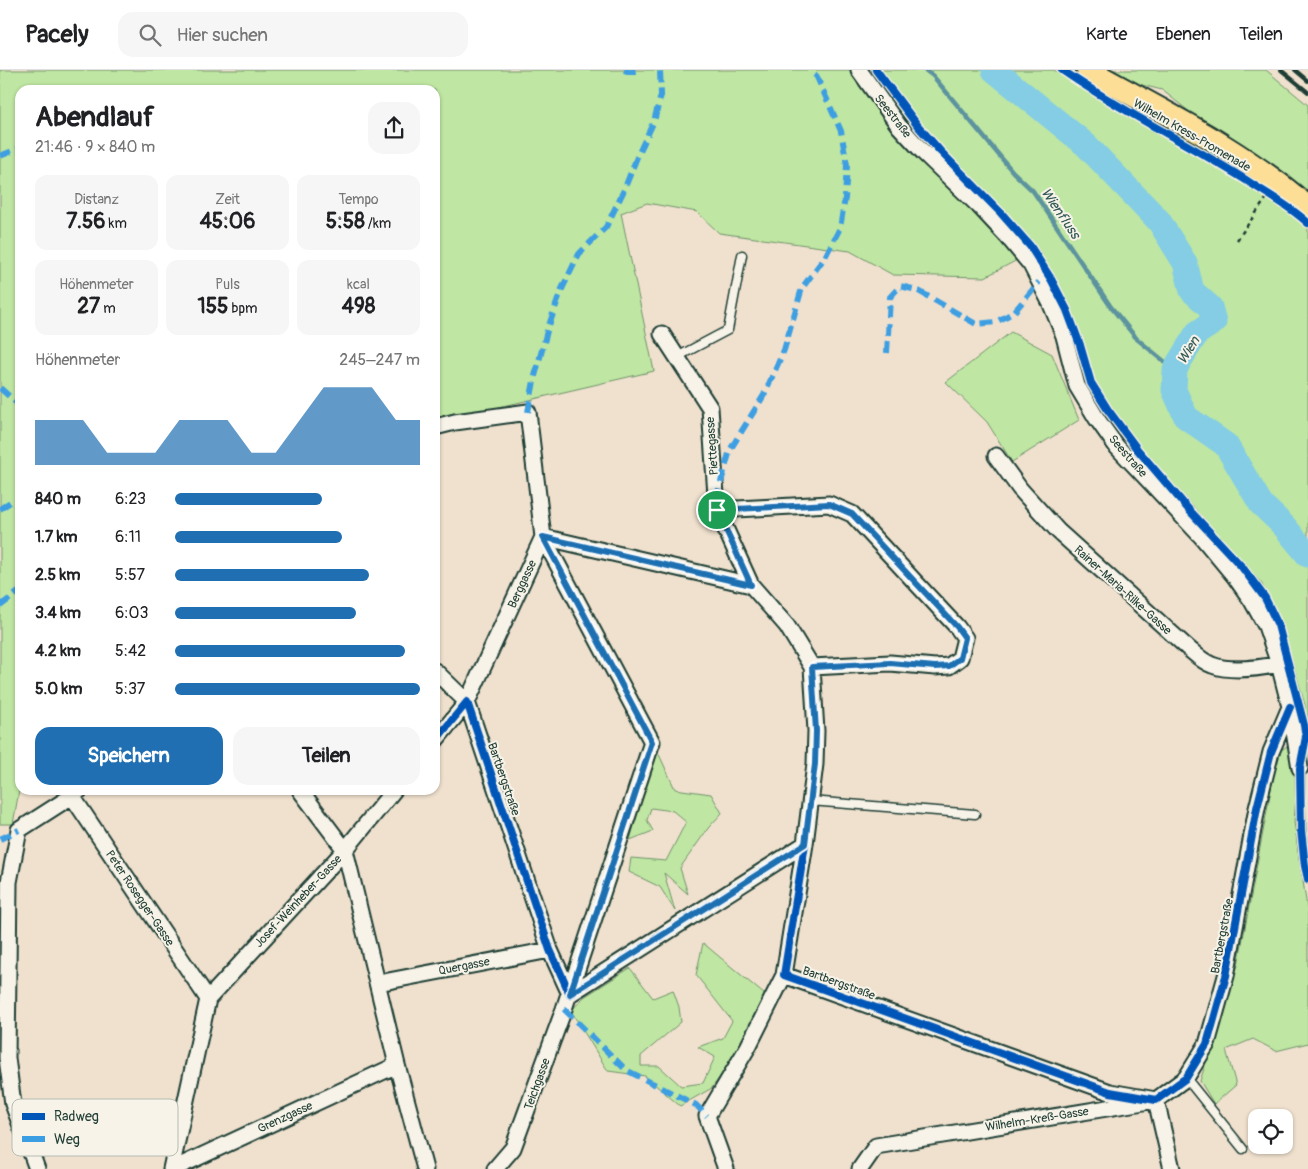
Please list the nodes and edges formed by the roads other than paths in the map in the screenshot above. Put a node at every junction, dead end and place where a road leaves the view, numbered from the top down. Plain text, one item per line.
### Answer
1 (859, 70) edge
2 (1088, 70) edge
3 (1308, 208) edge
4 (742, 255) dead end
5 (662, 334) dead end
6 (677, 357) junction
7 (440, 426) edge
8 (996, 456) dead end
9 (717, 510) junction
10 (543, 537) junction
11 (751, 585) junction
12 (1279, 664) junction
13 (812, 667) junction
14 (440, 676) edge
15 (467, 702) junction
16 (1290, 707) junction
17 (440, 735) edge
18 (1300, 768) joint
19 (73, 795) edge
20 (77, 795) edge
21 (304, 795) edge
22 (390, 795) edge
23 (810, 801) junction
24 (974, 814) dead end
25 (805, 844) junction
26 (345, 850) junction
27 (1308, 879) edge
28 (550, 950) junction
29 (784, 975) junction
30 (378, 983) junction
31 (570, 994) junction
32 (208, 999) junction
33 (397, 1065) junction
34 (1186, 1078) junction
35 (12, 1099) edge
36 (1156, 1100) junction
37 (178, 1141) edge
38 (1242, 1149) dead end
39 (32, 1156) edge
40 (175, 1156) edge
41 (37, 1169) edge
42 (172, 1169) edge
43 (425, 1169) edge
44 (495, 1169) edge
45 (726, 1169) edge
46 (860, 1169) edge
47 (1172, 1169) edge

1 - 12 street, Seestraße
2 - 3 main road
4 - 6 lane
5 - 6 street, Piettegasse
6 - 9 street, Piettegasse
7 - 10 street
8 - 12 street, Rainer-Maria-Rilke-Gasse
9 - 11 street, Piettegasse
9 - 13 street
10 - 11 street
10 - 15 street, Berggasse
10 - 31 street, Teichgasse
11 - 13 street, Piettegasse
12 - 16 street, Seestraße
13 - 23 street, Piettegasse
14 - 15 street
15 - 17 street
15 - 28 street, Bartbergstraße
16 - 18 street, Seestraße
16 - 34 street, Bartbergstraße
18 - 27 lane, Seestraße
19 - 35 street
20 - 32 street, Peter Rosegger-Gasse
21 - 26 street
22 - 26 street
23 - 24 lane
23 - 25 street, Piettegasse
25 - 29 street, Bartbergstraße
25 - 31 street
26 - 30 street, Josef-Weinheber-Gasse
26 - 32 street, Josef-Weinheber-Gasse
28 - 30 street, Quergasse
28 - 31 street, Bartbergstraße
29 - 36 street, Bartbergstraße
29 - 45 street
30 - 33 street, Josef-Weinheber-Gasse
31 - 44 street, Teichgasse
32 - 37 street
33 - 42 street, Grenzgasse
33 - 43 street, Josef-Weinheber-Gasse
34 - 36 street, Bartbergstraße
34 - 38 lane
36 - 46 street, Wilhelm-Kreß-Gasse
36 - 47 street
39 - 41 street
40 - 42 street

